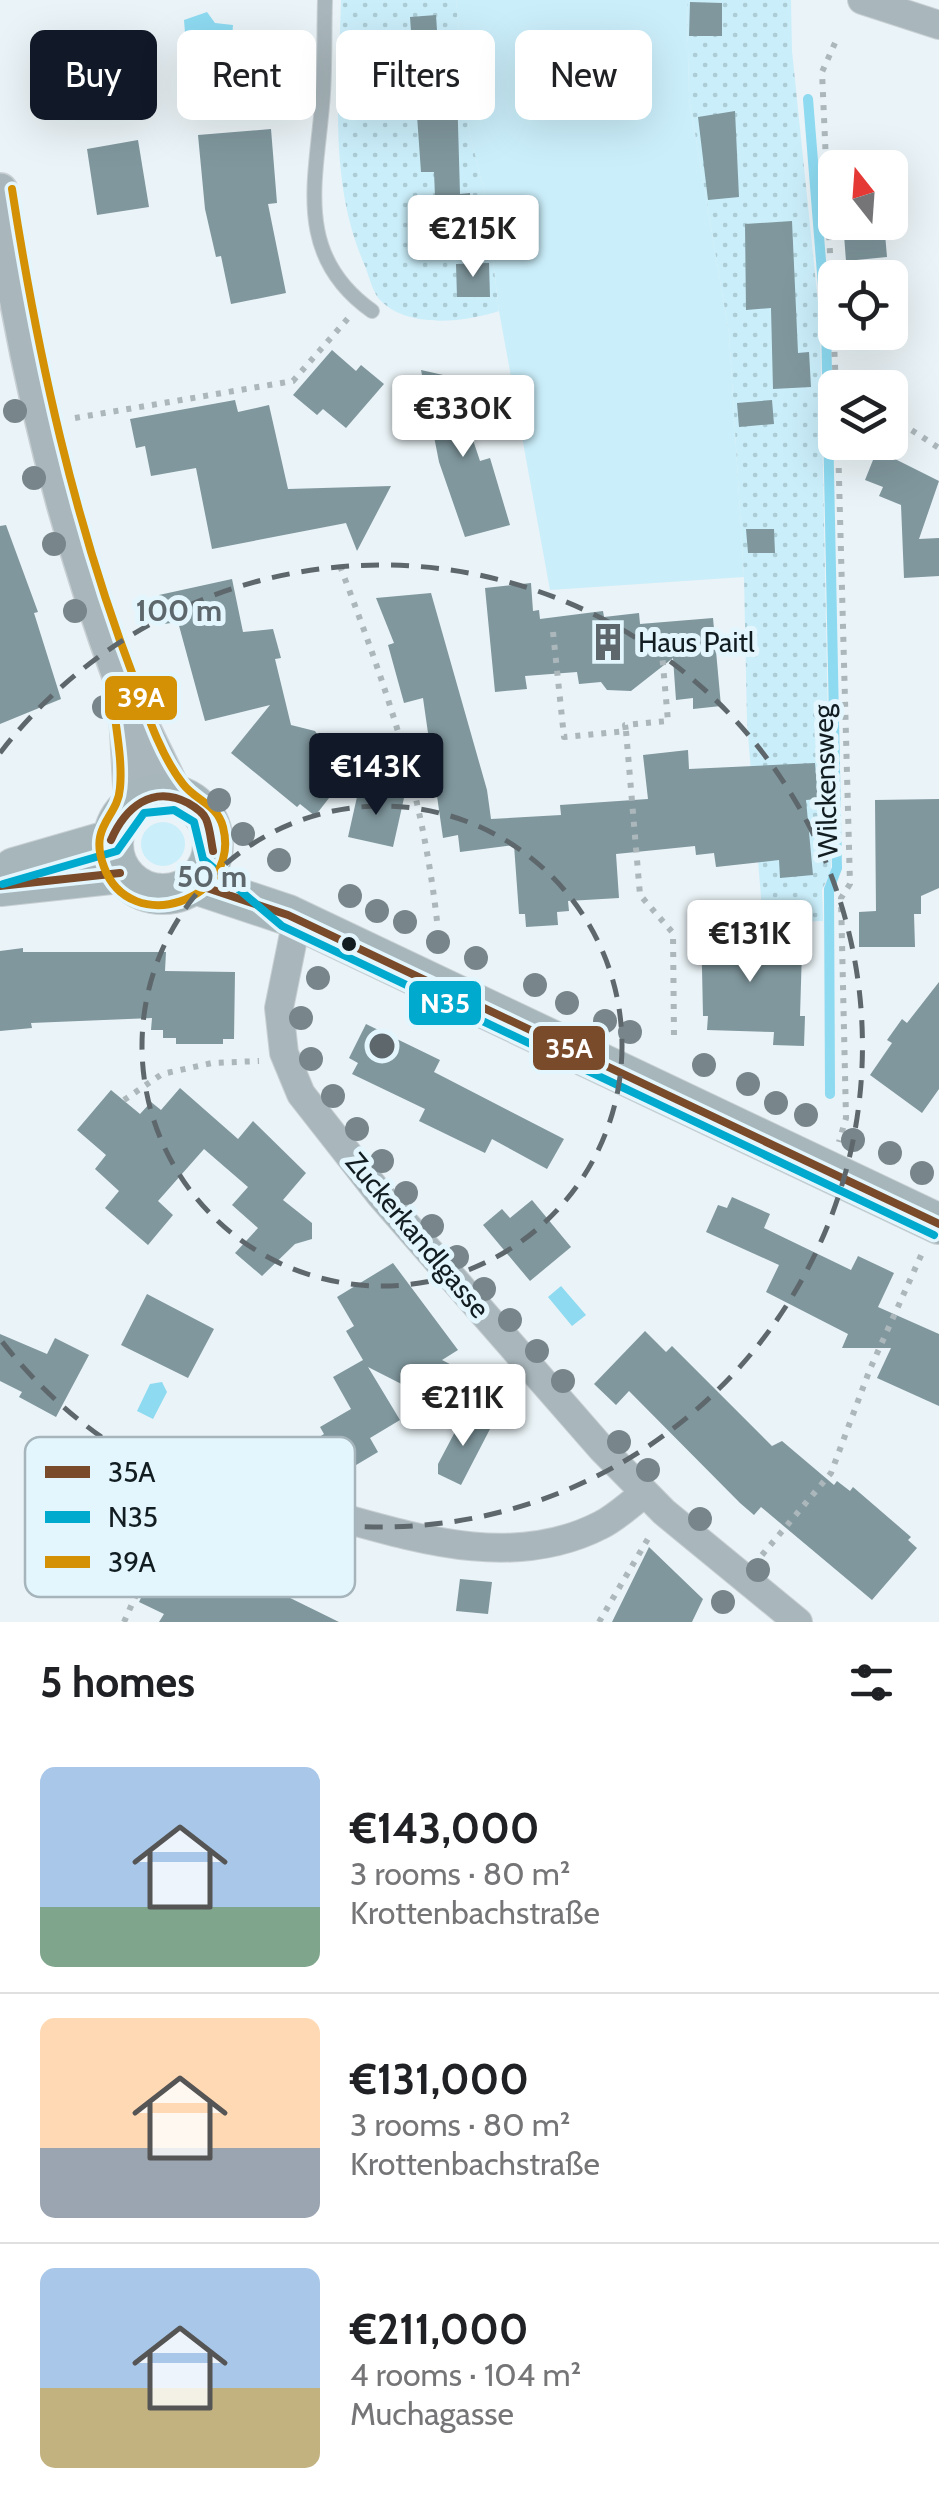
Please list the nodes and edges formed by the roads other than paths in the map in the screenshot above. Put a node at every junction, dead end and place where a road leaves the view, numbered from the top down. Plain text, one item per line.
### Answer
1 (325, 0) edge
2 (862, 0) edge
3 (939, 24) edge
4 (0, 191) edge
5 (367, 307) road end
6 (124, 688) junction
7 (174, 794) junction
8 (132, 804) junction
9 (116, 856) junction
10 (204, 868) junction
11 (0, 872) edge
12 (0, 886) edge
13 (293, 917) junction
14 (937, 1223) edge
15 (654, 1502) junction
16 (355, 1520) edge
17 (798, 1622) edge

1 - 5 lane
2 - 3 street
4 - 6 street
6 - 7 street
6 - 8 street
7 - 8 main road
7 - 10 main road
8 - 9 main road
9 - 10 main road
9 - 11 main road
9 - 12 main road
10 - 13 main road
13 - 14 main road
13 - 15 street, Zuckerkandlgasse
15 - 16 street
15 - 17 street, Zuckerkandlgasse

